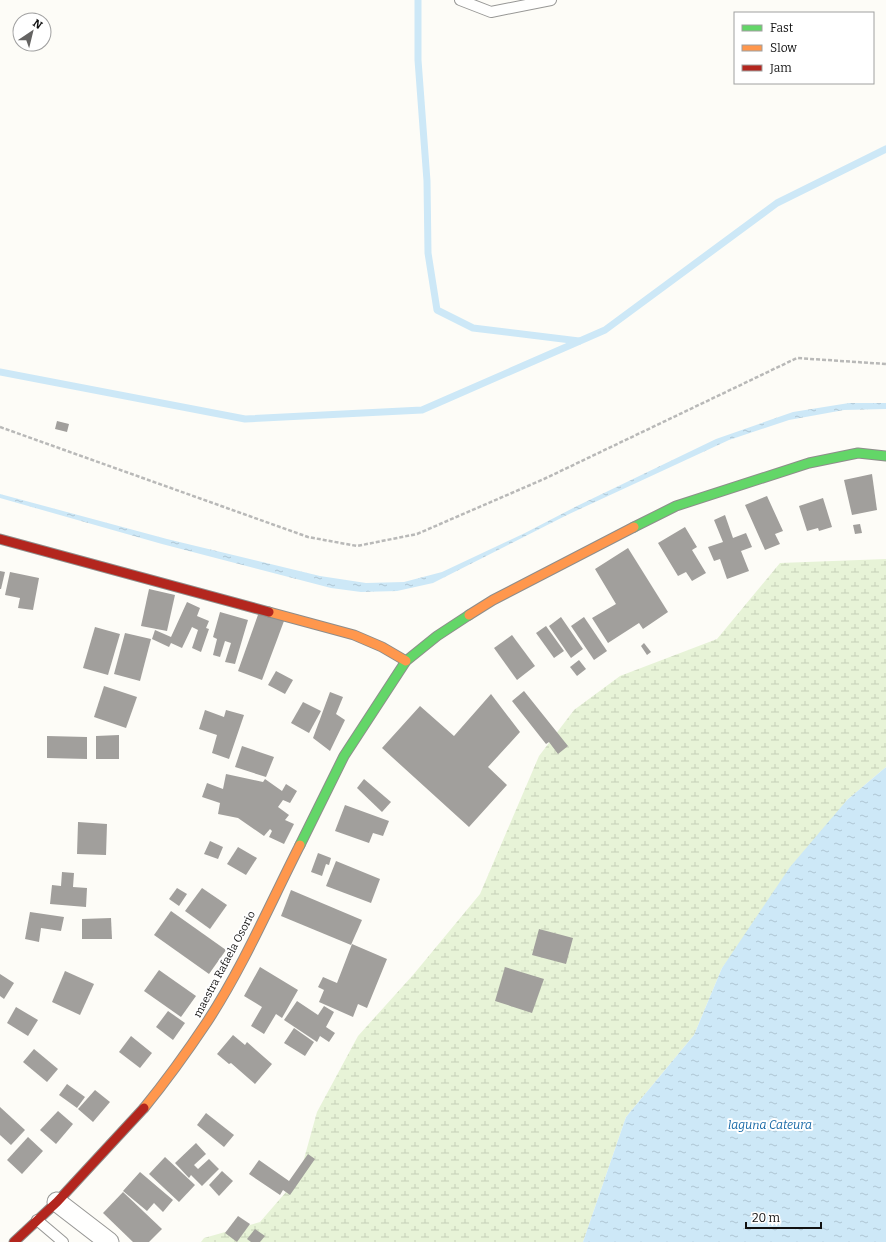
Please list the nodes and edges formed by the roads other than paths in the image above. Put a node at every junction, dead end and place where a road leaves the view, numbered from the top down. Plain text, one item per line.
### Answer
1 (460, 0) edge
2 (551, 0) edge
3 (886, 456) edge
4 (0, 539) edge
5 (406, 661) junction
6 (57, 1202) junction
7 (37, 1220) junction
8 (14, 1242) edge
9 (62, 1242) edge
10 (109, 1242) edge

1 - 2 lane
3 - 5 street, maestra Rafaela Osorio
4 - 5 street
5 - 6 street, maestra Rafaela Osorio
6 - 7 street, maestra Rafaela Osorio
6 - 10 street
7 - 8 street, maestra Rafaela Osorio
7 - 9 lane

